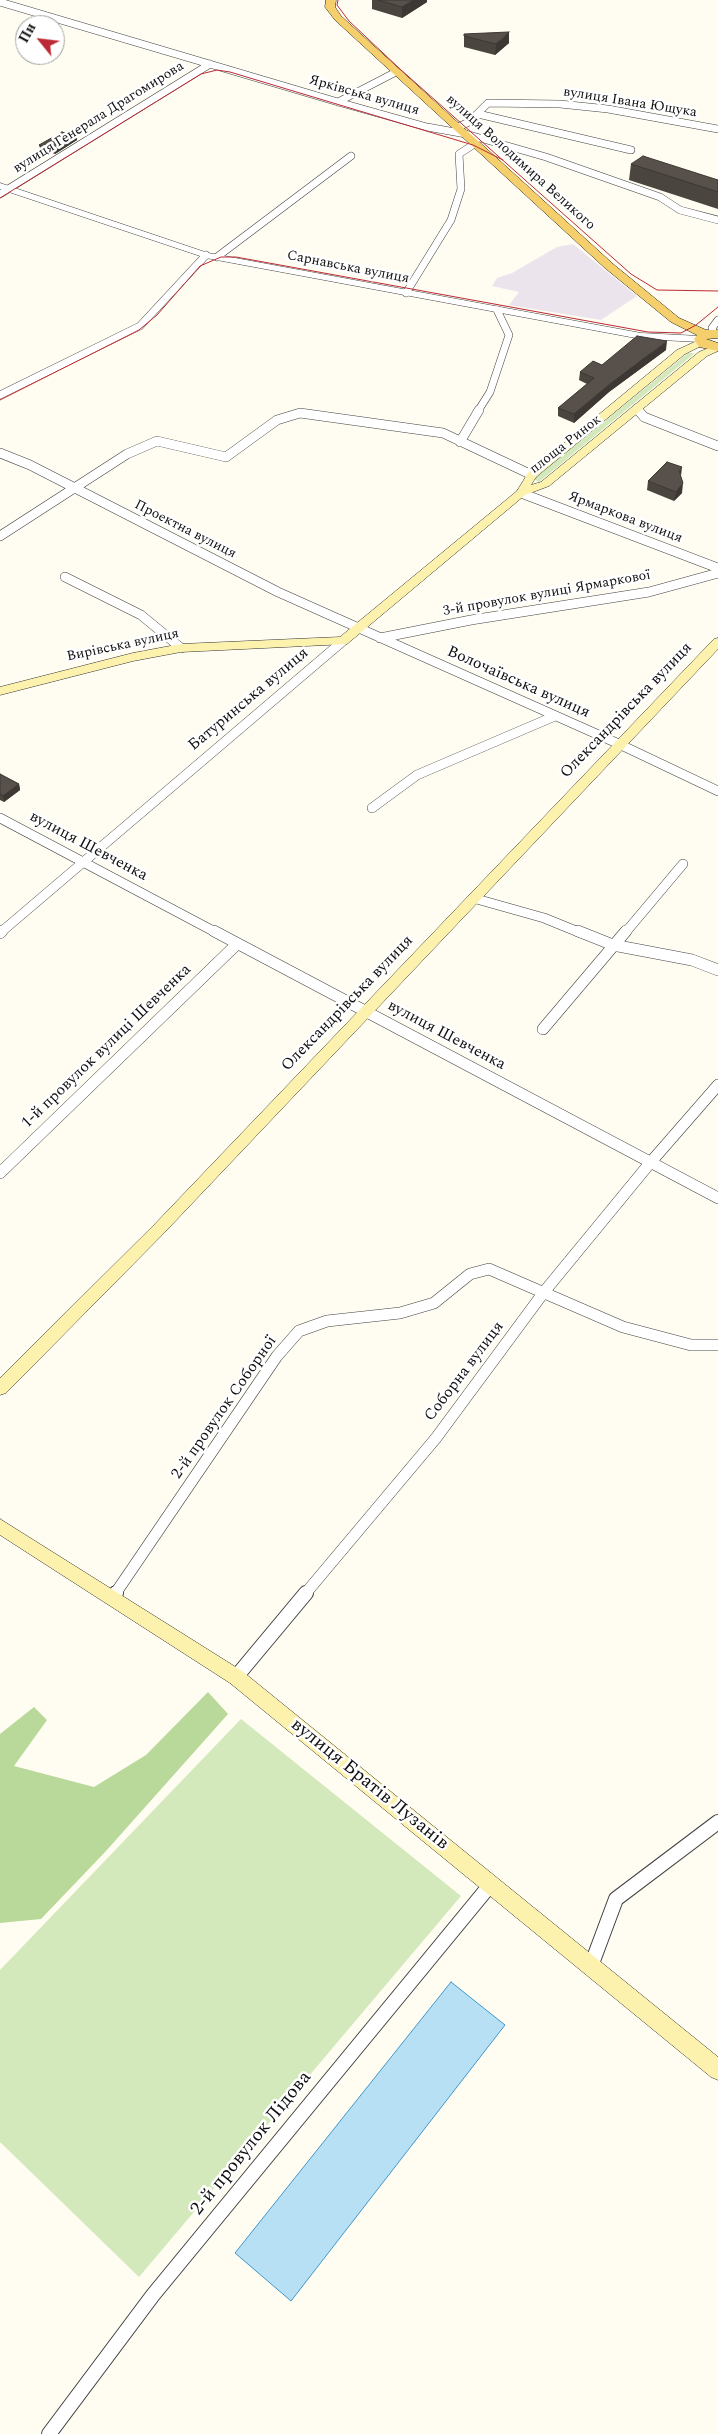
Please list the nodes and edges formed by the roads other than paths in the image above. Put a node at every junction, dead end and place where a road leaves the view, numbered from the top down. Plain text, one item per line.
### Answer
1 (331, 0) edge
2 (0, 2) edge
3 (210, 64) junction
4 (396, 72) junction
5 (338, 102) junction
6 (478, 114) junction
7 (718, 129) edge
8 (462, 130) junction
9 (476, 143) junction
10 (631, 150) dead end
11 (351, 156) dead end
12 (4, 187) edge
13 (0, 194) edge
14 (718, 220) edge
15 (206, 255) junction
16 (217, 257) junction
17 (406, 293) junction
18 (498, 310) junction
19 (718, 320) edge
20 (707, 336) edge
21 (718, 347) edge
22 (0, 395) edge
23 (636, 408) junction
24 (460, 442) junction
25 (718, 446) edge
26 (0, 452) edge
27 (532, 475) junction
28 (75, 488) junction
29 (521, 493) junction
30 (0, 536) edge
31 (718, 568) edge
32 (718, 573) edge
33 (65, 577) dead end
34 (359, 629) junction
35 (380, 638) junction
36 (344, 641) junction
37 (718, 642) edge
38 (181, 648) junction
39 (0, 691) edge
40 (556, 716) junction
41 (619, 744) junction
42 (718, 791) edge
43 (372, 808) dead end
44 (0, 818) edge
45 (84, 862) junction
46 (683, 864) dead end
47 (473, 898) junction
48 (0, 933) edge
49 (236, 945) junction
50 (613, 945) junction
51 (718, 970) edge
52 (366, 1010) junction
53 (543, 1029) dead end
54 (718, 1085) edge
55 (650, 1163) junction
56 (0, 1173) edge
57 (718, 1198) edge
58 (544, 1292) junction
59 (718, 1345) edge
60 (0, 1388) edge
61 (0, 1526) edge
62 (113, 1598) junction
63 (236, 1677) junction
64 (718, 1822) edge
65 (491, 1884) junction
66 (591, 1966) junction
67 (718, 2070) edge
68 (48, 2434) edge

1 - 4 main road, вулиця Володимира Великого
2 - 3 street, Ярківська вулиця
3 - 5 street, Ярківська вулиця
3 - 12 street, вулиця Генерала Драгомирова
4 - 5 street
4 - 8 main road, вулиця Володимира Великого
5 - 8 street, Ярківська вулиця
6 - 7 street, вулиця Івана Ющука
6 - 8 street, вулиця Івана Ющука
6 - 10 street
8 - 9 main road, вулиця Володимира Великого
8 - 14 street, Ярківська вулиця
9 - 17 street
9 - 20 main road, вулиця Володимира Великого
11 - 16 street
12 - 13 street, вулиця Генерала Драгомирова
12 - 15 street, Сарнавська вулиця
15 - 16 street, Сарнавська вулиця
15 - 22 street
16 - 17 street, Сарнавська вулиця
17 - 18 street, Сарнавська вулиця
18 - 20 street, Сарнавська вулиця
18 - 24 street
19 - 20 street
20 - 21 main road, вулиця Володимира Великого
20 - 27 main road, площа Ринок
21 - 23 main road, площа Ринок
23 - 25 street
23 - 29 main road, площа Ринок
24 - 27 street
24 - 28 street
26 - 28 street, Проектна вулиця
27 - 29 main road, площа Ринок
28 - 30 street
28 - 34 street, Проектна вулиця
29 - 31 street, Ярмаркова вулиця
29 - 34 main road, Батуринська вулиця
32 - 35 street, 3-й провулок вулиці Ярмаркової
33 - 38 street
34 - 35 street, Волочаївська вулиця
34 - 36 main road, Батуринська вулиця
35 - 40 street, Волочаївська вулиця
36 - 38 main road, Вирівська вулиця
36 - 45 street, Батуринська вулиця
37 - 41 main road, Олександрівська вулиця
38 - 39 main road, Вирівська вулиця
40 - 41 street, Волочаївська вулиця
40 - 43 street
41 - 42 street, Волочаївська вулиця
41 - 47 main road, Олександрівська вулиця
44 - 45 street, вулиця Шевченка
45 - 48 street, Батуринська вулиця
45 - 49 street, вулиця Шевченка
46 - 50 street
47 - 50 street
47 - 52 main road, Олександрівська вулиця
49 - 52 street, вулиця Шевченка
49 - 56 street, 1-й провулок вулиці Шевченка
50 - 51 street
50 - 53 street
52 - 55 street, вулиця Шевченка
52 - 60 main road, Олександрівська вулиця
54 - 55 street, Соборна вулиця
55 - 57 street, вулиця Шевченка
55 - 58 street, Соборна вулиця
58 - 59 street, 2-й провулок Соборної
58 - 62 street, 2-й провулок Соборної
58 - 63 street, Соборна вулиця
61 - 62 main road, вулиця Братів Лузанів
62 - 63 main road, вулиця Братів Лузанів
63 - 65 main road, вулиця Братів Лузанів
64 - 66 street
65 - 66 main road, вулиця Братів Лузанів
65 - 68 street, 2-й провулок Лідова
66 - 67 main road, вулиця Братів Лузанів

